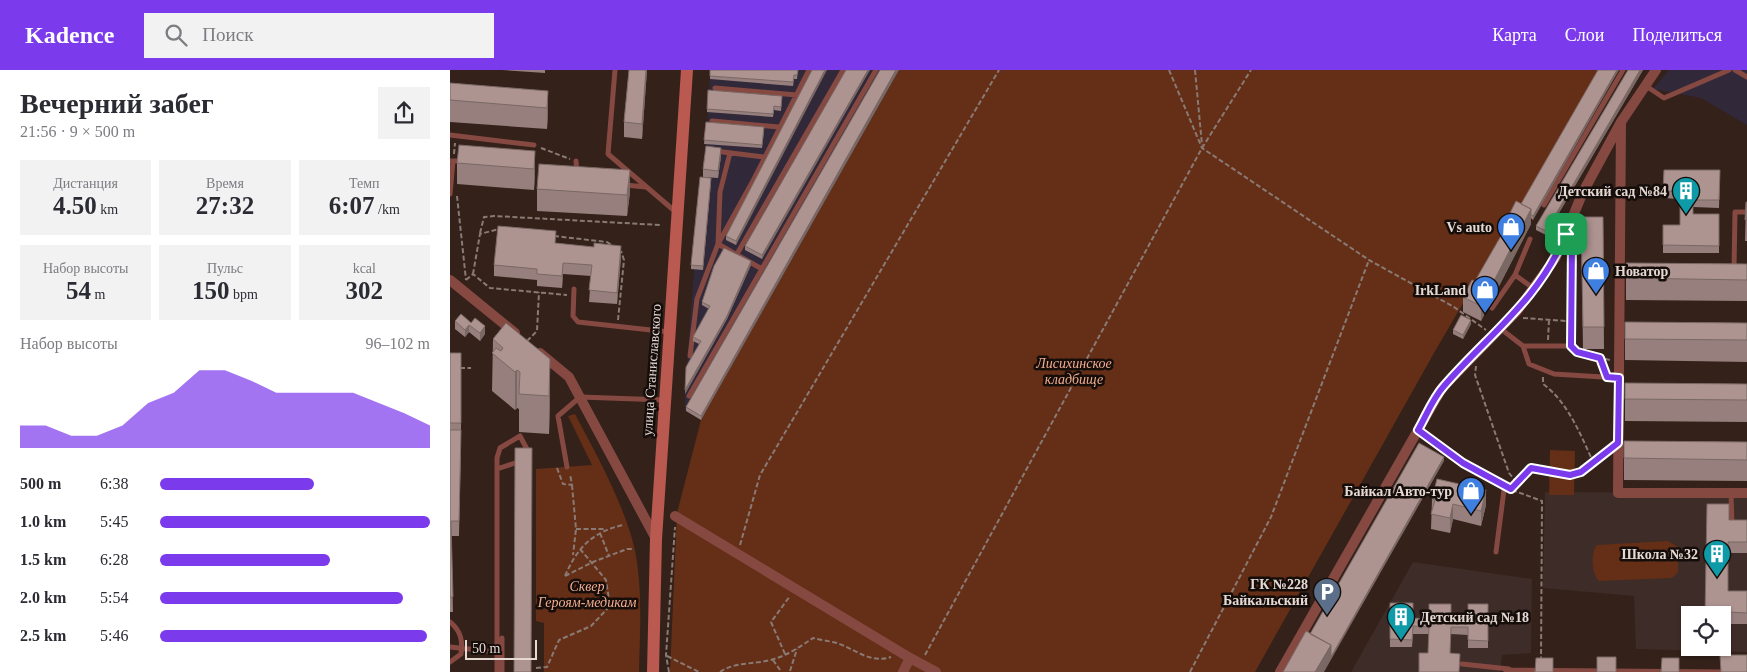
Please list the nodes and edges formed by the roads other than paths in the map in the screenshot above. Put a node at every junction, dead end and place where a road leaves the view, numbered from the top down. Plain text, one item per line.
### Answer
1 (615, 70) edge
2 (687, 70) edge
3 (809, 70) edge
4 (843, 70) edge
5 (876, 70) edge
6 (1623, 70) edge
7 (1656, 70) edge
8 (1729, 70) edge
9 (1735, 70) edge
10 (1747, 76) edge
11 (1646, 85) junction
12 (715, 88) dead end
13 (796, 95) junction
14 (712, 121) edge
15 (1621, 122) junction
16 (779, 127) junction
17 (453, 136) edge
18 (534, 145) road end
19 (708, 150) edge
20 (730, 153) junction
21 (764, 157) junction
22 (451, 161) edge
23 (576, 161) road end
24 (473, 162) edge
25 (577, 181) edge
26 (617, 184) edge
27 (646, 187) junction
28 (450, 194) edge
29 (1544, 205) dead end
30 (1747, 212) edge
31 (677, 214) junction
32 (1530, 239) dead end
33 (718, 244) junction
34 (737, 254) junction
35 (762, 269) junction
36 (1724, 272) edge
37 (1734, 272) junction
38 (1740, 272) edge
39 (1515, 275) junction
40 (450, 280) edge
41 (1533, 288) junction
42 (574, 289) dead end
43 (1572, 296) road end
44 (1492, 308) dead end
45 (669, 332) junction
46 (1497, 332) junction
47 (1523, 346) junction
48 (690, 356) edge
49 (1619, 378) junction
50 (689, 396) dead end
51 (580, 397) junction
52 (665, 400) junction
53 (1418, 430) junction
54 (568, 468) road end
55 (497, 469) junction
56 (1731, 493) junction
57 (1747, 493) edge
58 (676, 516) road end
59 (1732, 525) edge
60 (656, 539) junction
61 (1496, 552) dead end
62 (450, 622) edge
63 (502, 638) dead end
64 (450, 648) edge
65 (462, 650) junction
66 (496, 652) junction
67 (906, 656) junction
68 (450, 662) edge
69 (1462, 664) edge
70 (919, 668) edge
71 (1513, 670) junction
72 (1529, 671) edge
73 (1589, 671) edge
74 (1651, 671) edge
75 (497, 672) edge
76 (502, 672) edge
77 (653, 672) edge
78 (903, 672) edge
79 (936, 672) edge
80 (1280, 672) edge
81 (1506, 672) edge
82 (1736, 672) edge

1 - 27 lane
2 - 31 main road, улица Станиславского
3 - 13 lane
4 - 34 lane
5 - 35 lane
6 - 29 lane
7 - 11 street
8 - 11 lane
9 - 10 lane
11 - 15 street
12 - 13 lane
13 - 16 lane
14 - 16 lane
15 - 41 street
15 - 49 street
16 - 21 lane
17 - 18 lane
19 - 20 lane
20 - 21 lane
20 - 33 lane
21 - 33 lane
22 - 24 lane
22 - 28 lane
23 - 25 lane
26 - 27 lane
27 - 31 lane
30 - 37 lane
31 - 45 main road, улица Станиславского
32 - 39 lane
33 - 34 lane
33 - 48 lane
34 - 35 lane
35 - 50 lane
36 - 37 lane
37 - 38 lane
39 - 41 lane
39 - 44 lane
40 - 51 street
41 - 46 street
42 - 45 lane
43 - 47 lane
45 - 52 main road, улица Станиславского
46 - 47 lane
46 - 53 street
47 - 49 lane
49 - 56 street
51 - 52 lane
51 - 54 lane
51 - 60 street
52 - 60 main road, улица Станиславского
53 - 61 lane
53 - 80 street
55 - 55 lane
55 - 66 lane
56 - 57 street
56 - 59 lane
58 - 67 street
60 - 77 main road, улица Станиславского
62 - 65 lane
63 - 76 lane
64 - 65 lane
65 - 66 lane
65 - 68 lane
66 - 75 lane
67 - 70 street
67 - 78 street
69 - 71 lane
70 - 79 street
71 - 72 lane
71 - 81 lane
72 - 73 lane
73 - 74 lane
74 - 82 lane

